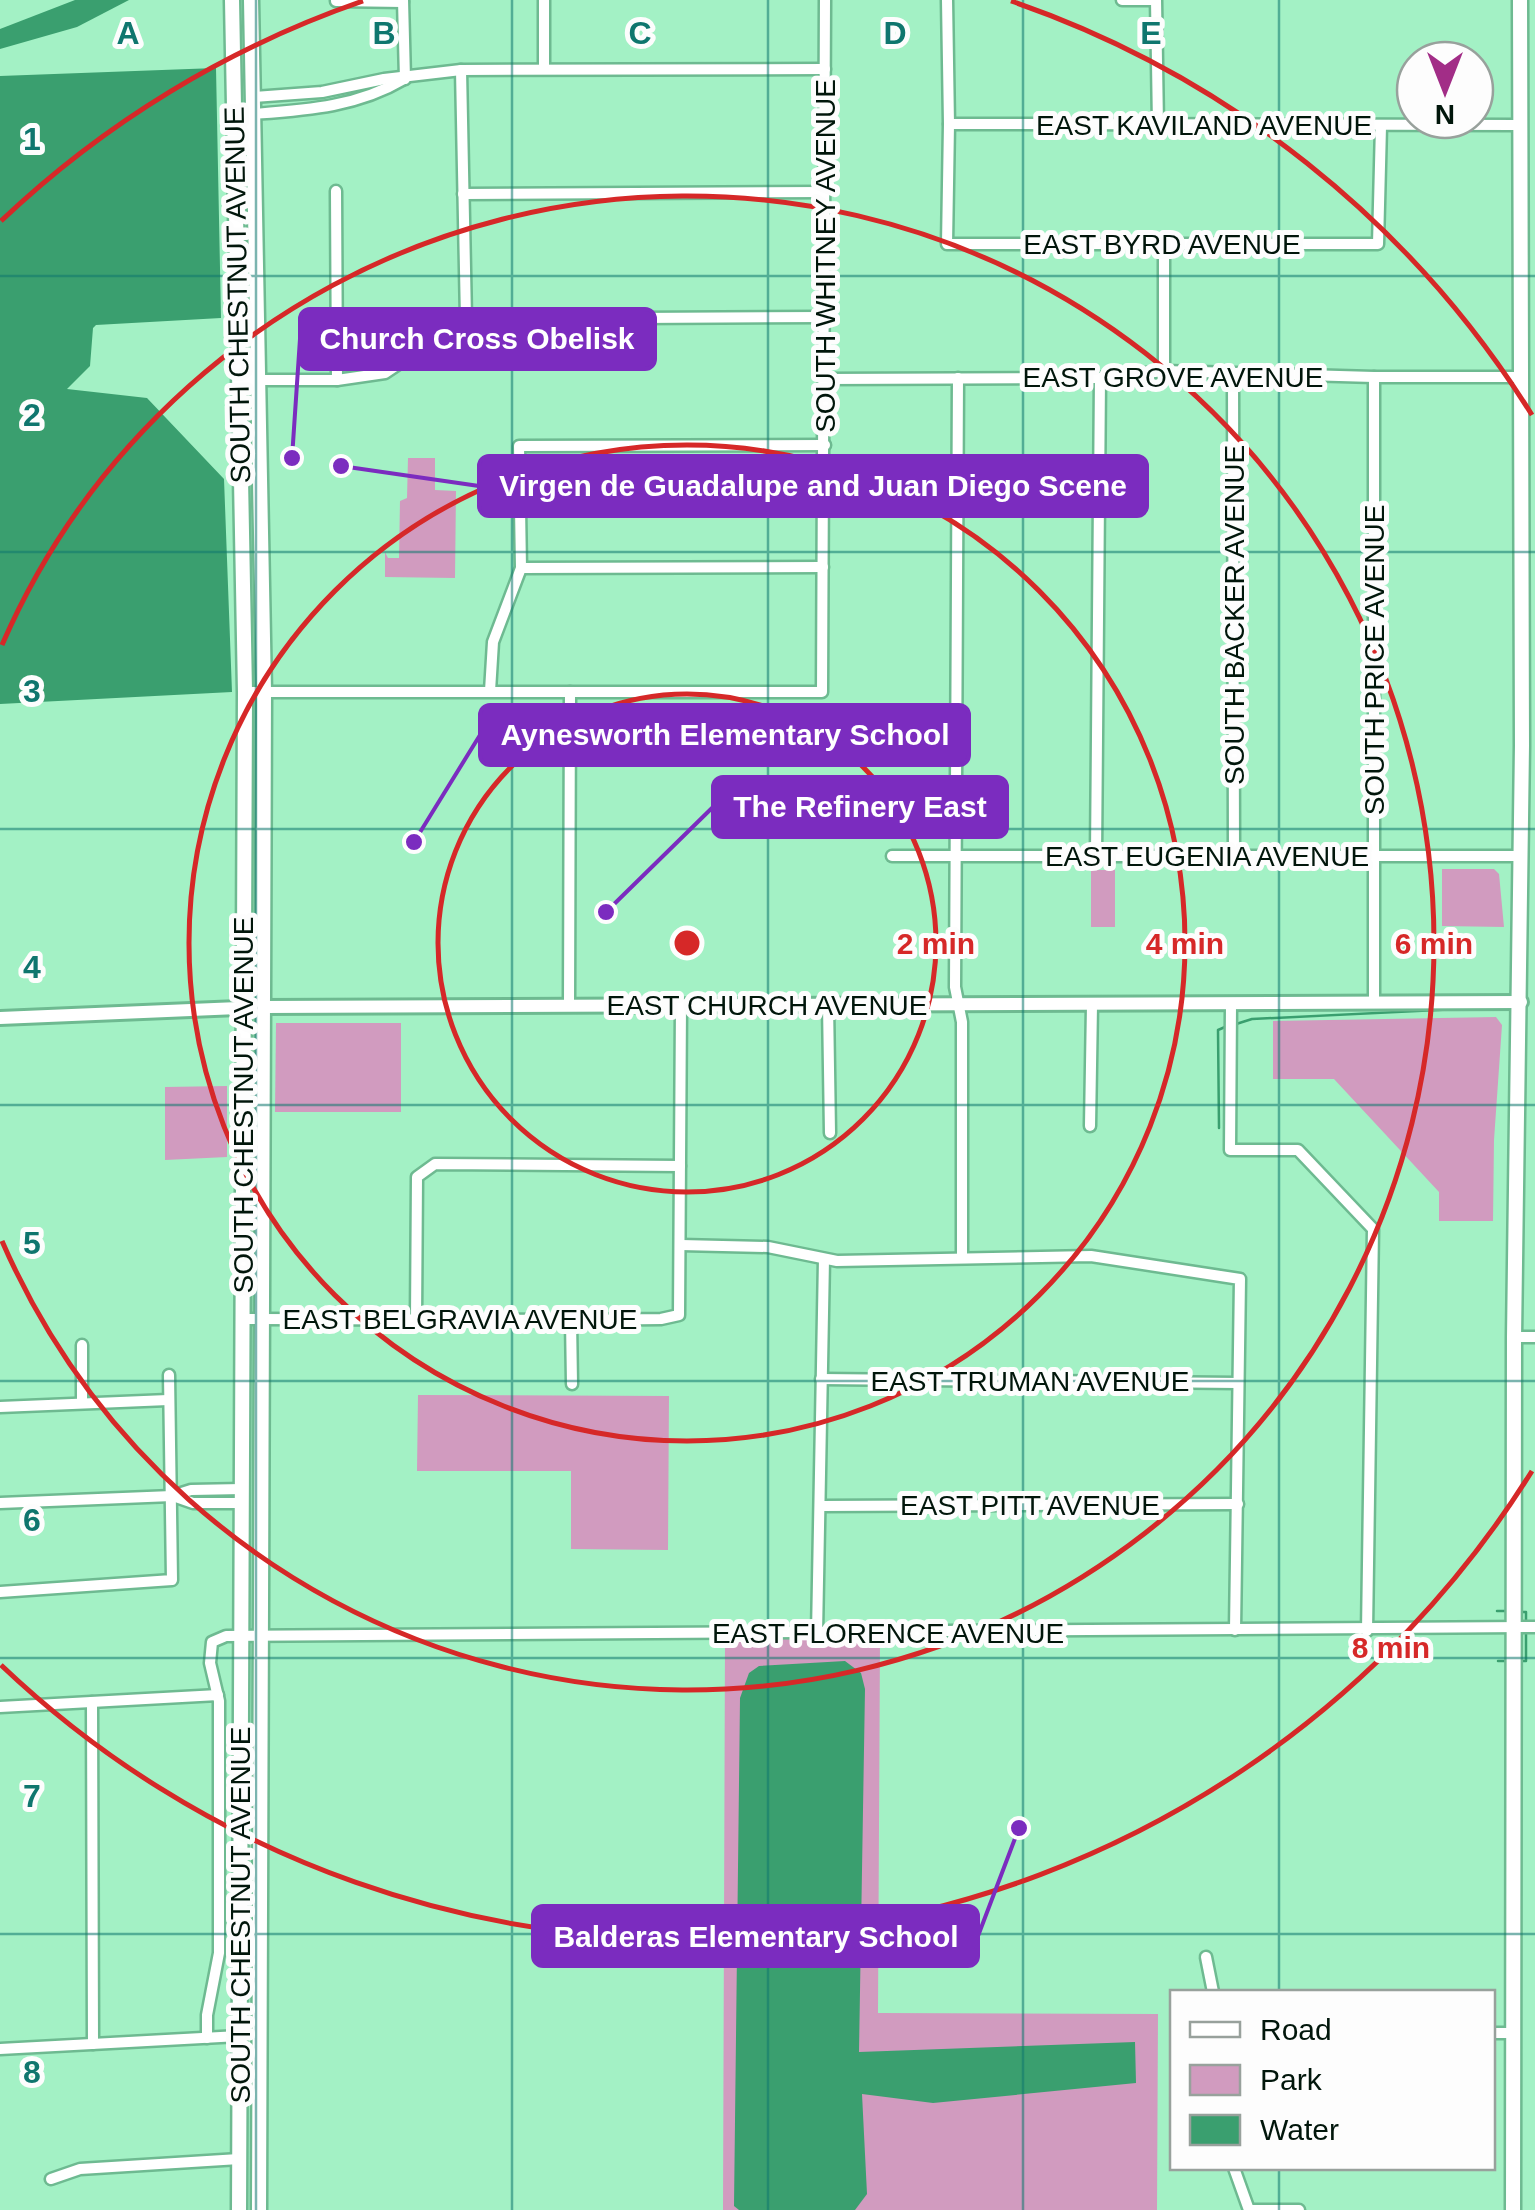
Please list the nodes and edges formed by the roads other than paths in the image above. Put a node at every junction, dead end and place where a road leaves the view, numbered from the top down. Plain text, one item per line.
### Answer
1 (232, 0) edge
2 (251, 0) edge
3 (544, 0) edge
4 (825, 0) edge
5 (947, 0) edge
6 (1122, 0) edge
7 (1156, 0) edge
8 (1520, 0) edge
9 (336, 1) edge
10 (404, 1) edge
11 (544, 69) junction
12 (825, 69) junction
13 (461, 70) junction
14 (405, 79) junction
15 (253, 97) junction
16 (254, 114) junction
17 (950, 124) junction
18 (1158, 125) junction
19 (1519, 125) junction
20 (1381, 126) junction
21 (336, 191) dead end
22 (825, 192) junction
23 (463, 194) junction
24 (1164, 245) junction
25 (1528, 297) edge
26 (825, 316) junction
27 (466, 319) junction
28 (1164, 372) junction
29 (1233, 375) junction
30 (1521, 377) junction
31 (958, 378) junction
32 (1100, 378) junction
33 (1374, 378) junction
34 (824, 379) junction
35 (239, 380) junction
36 (258, 380) junction
37 (337, 380) junction
38 (825, 445) junction
39 (823, 567) junction
40 (521, 568) junction
41 (245, 692) junction
42 (264, 692) junction
43 (490, 692) junction
44 (570, 692) junction
45 (1531, 745) edge
46 (892, 856) dead end
47 (956, 856) junction
48 (1096, 856) junction
49 (1234, 856) junction
50 (1374, 856) junction
51 (1521, 856) junction
52 (1528, 1002) edge
53 (1374, 1003) junction
54 (828, 1004) junction
55 (681, 1005) junction
56 (959, 1005) junction
57 (1092, 1005) junction
58 (1230, 1005) junction
59 (569, 1006) junction
60 (263, 1007) junction
61 (244, 1008) junction
62 (0, 1018) edge
63 (1090, 1126) dead end
64 (830, 1133) dead end
65 (680, 1166) junction
66 (681, 1245) junction
67 (962, 1258) junction
68 (824, 1259) junction
69 (242, 1320) junction
70 (262, 1320) junction
71 (416, 1320) junction
72 (571, 1320) junction
73 (1514, 1337) junction
74 (1535, 1338) edge
75 (82, 1345) dead end
76 (170, 1375) dead end
77 (822, 1380) junction
78 (1238, 1382) junction
79 (572, 1384) dead end
80 (168, 1400) junction
81 (82, 1402) junction
82 (0, 1407) edge
83 (172, 1496) junction
84 (242, 1496) junction
85 (0, 1502) edge
86 (1238, 1504) junction
87 (822, 1506) junction
88 (0, 1592) edge
89 (1514, 1628) junction
90 (1535, 1628) edge
91 (1236, 1630) junction
92 (1367, 1631) junction
93 (242, 1634) junction
94 (260, 1634) junction
95 (817, 1634) junction
96 (218, 1695) junction
97 (92, 1702) junction
98 (0, 1707) edge
99 (1206, 1957) dead end
100 (1213, 1990) edge
101 (1512, 2033) junction
102 (1495, 2034) edge
103 (239, 2036) junction
104 (207, 2038) junction
105 (93, 2044) junction
106 (0, 2049) edge
107 (258, 2146) junction
108 (239, 2159) junction
109 (1235, 2170) edge
110 (51, 2179) dead end
111 (238, 2210) edge
112 (259, 2210) edge
113 (1299, 2210) edge
114 (1512, 2210) edge

1 - 35 main road, SOUTH CHESTNUT AVENUE
2 - 15 main road, SOUTH CHESTNUT AVENUE
3 - 11 street
4 - 12 street, SOUTH WHITNEY AVENUE
5 - 17 street
6 - 7 street
7 - 18 street
8 - 19 main road
9 - 10 street
10 - 14 street
11 - 12 street
11 - 13 street
12 - 22 street, SOUTH WHITNEY AVENUE
13 - 14 street
13 - 23 street
14 - 15 street
14 - 16 street
15 - 16 main road, SOUTH CHESTNUT AVENUE
16 - 36 main road, SOUTH CHESTNUT AVENUE
17 - 18 street, EAST KAVILAND AVENUE
17 - 24 street, EAST BYRD AVENUE
18 - 20 street, EAST KAVILAND AVENUE
19 - 20 street, EAST KAVILAND AVENUE
19 - 25 main road
20 - 24 street, EAST BYRD AVENUE
21 - 37 street
22 - 23 street
22 - 26 street, SOUTH WHITNEY AVENUE
23 - 27 street
24 - 28 street
25 - 30 main road
26 - 27 street
26 - 34 street, SOUTH WHITNEY AVENUE
27 - 37 street
28 - 29 street, EAST GROVE AVENUE
28 - 32 street, EAST GROVE AVENUE
29 - 33 street, EAST GROVE AVENUE
29 - 49 street, SOUTH BACKER AVENUE
30 - 33 street, EAST GROVE AVENUE
30 - 45 main road
31 - 32 street, EAST GROVE AVENUE
31 - 34 street, EAST GROVE AVENUE
31 - 47 street
32 - 48 street
33 - 50 street, SOUTH PRICE AVENUE
34 - 38 street, SOUTH WHITNEY AVENUE
35 - 36 street
35 - 41 main road, SOUTH CHESTNUT AVENUE
36 - 37 street
36 - 42 main road, SOUTH CHESTNUT AVENUE
38 - 39 street, SOUTH WHITNEY AVENUE
38 - 40 street
39 - 40 street
39 - 44 street, SOUTH WHITNEY AVENUE
40 - 43 street
41 - 42 street
41 - 61 main road, SOUTH CHESTNUT AVENUE
42 - 43 street
42 - 60 main road, SOUTH CHESTNUT AVENUE
43 - 44 street
44 - 59 street
45 - 51 main road
46 - 47 street, EAST EUGENIA AVENUE
47 - 48 street, EAST EUGENIA AVENUE
47 - 56 street
48 - 49 street, EAST EUGENIA AVENUE
49 - 50 street, EAST EUGENIA AVENUE
50 - 51 street, EAST EUGENIA AVENUE
50 - 53 street, SOUTH PRICE AVENUE
51 - 52 main road
52 - 53 street, EAST CHURCH AVENUE
52 - 73 main road
53 - 58 street, EAST CHURCH AVENUE
54 - 55 street, EAST CHURCH AVENUE
54 - 56 street, EAST CHURCH AVENUE
54 - 64 street
55 - 59 street, EAST CHURCH AVENUE
55 - 65 street
56 - 57 street, EAST CHURCH AVENUE
56 - 67 street
57 - 58 street, EAST CHURCH AVENUE
57 - 63 street
58 - 92 street
59 - 60 street, EAST CHURCH AVENUE
60 - 61 street, EAST CHURCH AVENUE
60 - 70 main road, SOUTH CHESTNUT AVENUE
61 - 62 street, EAST CHURCH AVENUE
61 - 69 main road, SOUTH CHESTNUT AVENUE
65 - 66 street
65 - 71 street
66 - 68 street
66 - 72 street, EAST BELGRAVIA AVENUE
67 - 68 street
67 - 78 street
68 - 77 street
69 - 70 street, EAST BELGRAVIA AVENUE
69 - 84 main road, SOUTH CHESTNUT AVENUE
70 - 71 street, EAST BELGRAVIA AVENUE
70 - 94 main road, SOUTH CHESTNUT AVENUE
71 - 72 street, EAST BELGRAVIA AVENUE
72 - 79 street
73 - 74 street
73 - 89 main road
75 - 81 street
76 - 80 street
77 - 78 street, EAST TRUMAN AVENUE
77 - 87 street
78 - 86 street
80 - 81 street
80 - 83 street
81 - 82 street
83 - 84 street
83 - 85 street
83 - 88 street
84 - 93 main road, SOUTH CHESTNUT AVENUE
86 - 87 street, EAST PITT AVENUE
86 - 91 street
87 - 95 street
89 - 90 street, EAST FLORENCE AVENUE
89 - 92 street, EAST FLORENCE AVENUE
89 - 101 main road
91 - 92 street, EAST FLORENCE AVENUE
91 - 95 street, EAST FLORENCE AVENUE
93 - 94 street, EAST FLORENCE AVENUE
93 - 96 street
93 - 103 main road, SOUTH CHESTNUT AVENUE
94 - 95 street, EAST FLORENCE AVENUE
94 - 107 main road, SOUTH CHESTNUT AVENUE
96 - 97 street
96 - 104 street
97 - 98 street
97 - 105 street
99 - 100 street
101 - 102 street
101 - 114 main road
103 - 104 street
103 - 107 main road
103 - 108 main road, SOUTH CHESTNUT AVENUE
104 - 105 street
105 - 106 street
107 - 112 main road, SOUTH CHESTNUT AVENUE
108 - 110 street
108 - 111 main road, SOUTH CHESTNUT AVENUE
109 - 113 street

